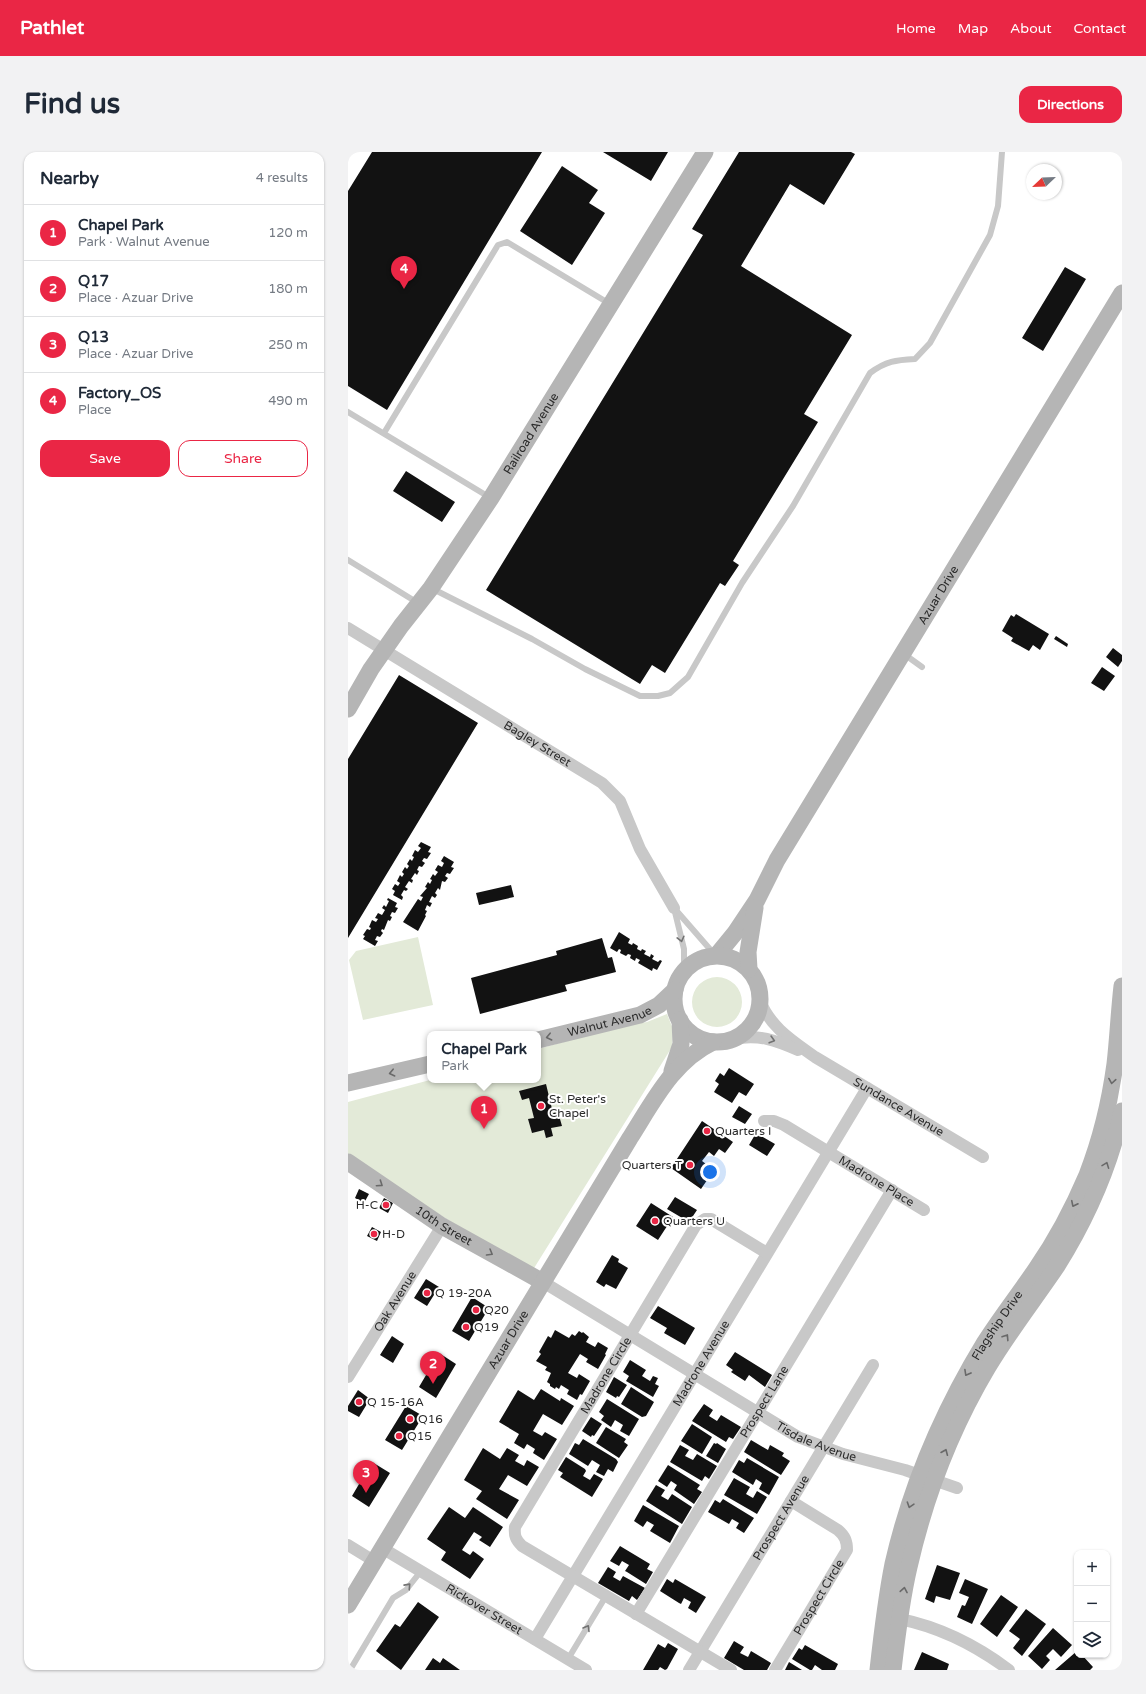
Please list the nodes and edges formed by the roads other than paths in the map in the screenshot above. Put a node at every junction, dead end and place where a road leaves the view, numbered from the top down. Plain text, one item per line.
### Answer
1 (705, 152) edge
2 (1002, 152) edge
3 (1122, 293) edge
4 (611, 304) junction
5 (348, 412) edge
6 (384, 433) junction
7 (491, 498) junction
8 (348, 560) edge
9 (431, 588) junction
10 (419, 603) junction
11 (348, 628) edge
12 (384, 650) junction
13 (903, 654) junction
14 (922, 667) dead end
15 (348, 708) edge
16 (757, 900) junction
17 (674, 908) junction
18 (716, 955) junction
19 (749, 969) junction
20 (684, 970) junction
21 (1122, 986) edge
22 (675, 990) junction
23 (760, 1001) junction
24 (680, 1020) junction
25 (541, 1039) edge
26 (733, 1039) junction
27 (713, 1042) junction
28 (815, 1057) junction
29 (427, 1065) edge
30 (670, 1076) junction
31 (348, 1083) edge
32 (867, 1088) junction
33 (1122, 1111) edge
34 (764, 1121) dead end
35 (828, 1152) junction
36 (983, 1157) dead end
37 (348, 1162) edge
38 (892, 1190) junction
39 (924, 1210) dead end
40 (442, 1226) junction
41 (768, 1253) junction
42 (543, 1282) junction
43 (630, 1335) junction
44 (873, 1365) dead end
45 (350, 1370) edge
46 (694, 1374) junction
47 (758, 1412) junction
48 (823, 1448) junction
49 (927, 1477) junction
50 (957, 1488) dead end
51 (791, 1501) junction
52 (348, 1545) edge
53 (378, 1555) junction
54 (421, 1571) junction
55 (573, 1576) junction
56 (606, 1596) junction
57 (348, 1605) edge
58 (636, 1614) junction
59 (900, 1619) junction
60 (535, 1639) junction
61 (700, 1652) junction
62 (568, 1659) junction
63 (350, 1670) edge
64 (586, 1670) edge
65 (689, 1670) edge
66 (730, 1670) edge
67 (775, 1670) edge
68 (878, 1670) edge
69 (894, 1670) edge
70 (1009, 1670) edge

1 - 4 street, Railroad Avenue
2 - 9 lane
3 - 13 street, Azuar Drive
4 - 6 lane
4 - 7 street, Railroad Avenue
5 - 6 lane
6 - 7 lane
7 - 9 street, Railroad Avenue
8 - 10 lane
9 - 10 street, Railroad Avenue
10 - 12 street, Railroad Avenue
11 - 12 street, Bagley Street
12 - 15 street, Railroad Avenue
12 - 17 street, Bagley Street
13 - 14 lane
13 - 16 street, Azuar Drive
16 - 18 street, Azuar Drive
16 - 19 street, Azuar Drive
17 - 18 lane, Bagley Street
17 -> 20 lane, Bagley Street
18 - 19 street
18 - 20 street
19 - 23 street
20 - 22 street
21 -> 49 street, Flagship Drive
22 - 24 street
22 -> 25 street, Walnut Avenue
23 - 26 street
23 - 28 street, Sundance Avenue
24 - 27 street
24 - 30 street, Azuar Drive
26 - 27 street
26 -> 28 street, Sundance Avenue
27 - 30 street, Azuar Drive
28 - 32 street, Sundance Avenue
29 -> 31 street
30 - 42 street, Azuar Drive
32 - 35 street, Madrone Avenue
32 - 36 street, Sundance Avenue
49 -> 33 street, Flagship Drive
34 - 35 street, Madrone Place
35 - 38 street, Madrone Place
35 - 41 street, Madrone Avenue
37 -> 40 street, 10th Street
38 - 39 street, Madrone Place
38 - 47 street, Prospect Lane
40 -> 42 street, 10th Street
40 - 45 street, Oak Avenue
41 - 43 street, Madrone Circle
41 - 46 street, Madrone Avenue
42 - 43 street, Tisdale Avenue
42 - 53 street, Azuar Drive
43 - 46 street, Tisdale Avenue
43 - 55 street, Madrone Circle
44 - 48 street, Prospect Avenue
46 - 47 street, Tisdale Avenue
46 - 55 street, Madrone Avenue
47 - 48 street, Tisdale Avenue
47 - 58 street, Prospect Lane
48 - 49 street, Tisdale Avenue
48 - 51 street, Prospect Avenue
49 - 50 street, Tisdale Avenue
59 -> 49 street, Flagship Drive
49 -> 68 street, Flagship Drive
51 - 61 street, Prospect Avenue
51 - 67 street, Prospect Circle
52 - 53 street, Rickover Street
53 - 54 street, Rickover Street
53 - 57 street, Azuar Drive
54 - 60 street, Rickover Street
63 -> 54 lane
55 - 56 street
55 - 60 street, Madrone Avenue
56 - 58 street
62 -> 56 lane
58 - 61 street
59 - 69 street, Flagship Drive
59 - 70 street
60 - 62 street, Rickover Street
61 - 65 street, Prospect Avenue
61 - 66 street
62 - 64 street, Rickover Street

